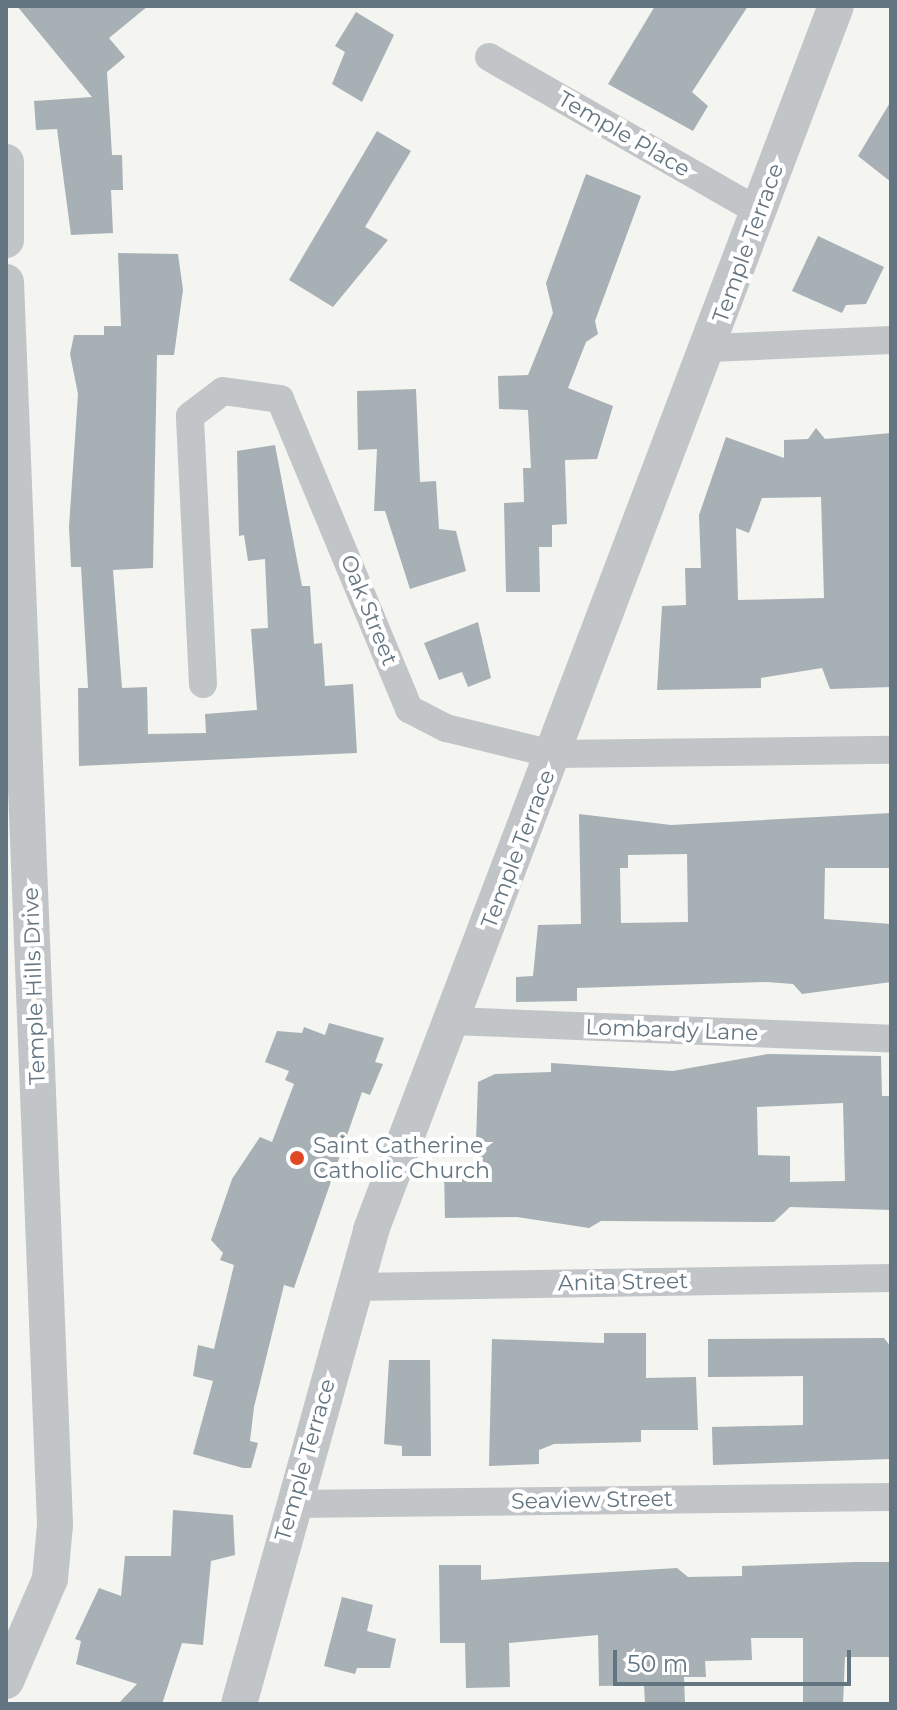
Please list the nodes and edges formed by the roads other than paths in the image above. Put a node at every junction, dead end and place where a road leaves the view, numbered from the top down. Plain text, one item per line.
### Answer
1 (836, 6) edge
2 (489, 57) dead end
3 (6, 162) edge
4 (758, 211) junction
5 (6, 240) edge
6 (6, 282) edge
7 (891, 340) edge
8 (710, 348) junction
9 (203, 684) dead end
10 (891, 750) edge
11 (553, 754) junction
12 (452, 1021) junction
13 (891, 1039) edge
14 (891, 1278) edge
15 (355, 1287) junction
16 (891, 1497) edge
17 (292, 1504) junction
18 (6, 1681) edge
19 (239, 1704) edge

1 - 4 street, Temple Terrace
2 - 4 street, Temple Place
3 - 5 street
4 - 8 street, Temple Terrace
6 - 18 street, Temple Hills Drive
7 - 8 street
8 - 11 street, Temple Terrace
9 - 11 street, Oak Street
10 - 11 street, Oak Street
11 - 12 street, Temple Terrace
12 - 13 street, Lombardy Lane
12 - 15 street, Temple Terrace
14 - 15 street, Anita Street
15 - 17 street, Temple Terrace
16 - 17 street, Seaview Street
17 - 19 street, Temple Terrace

